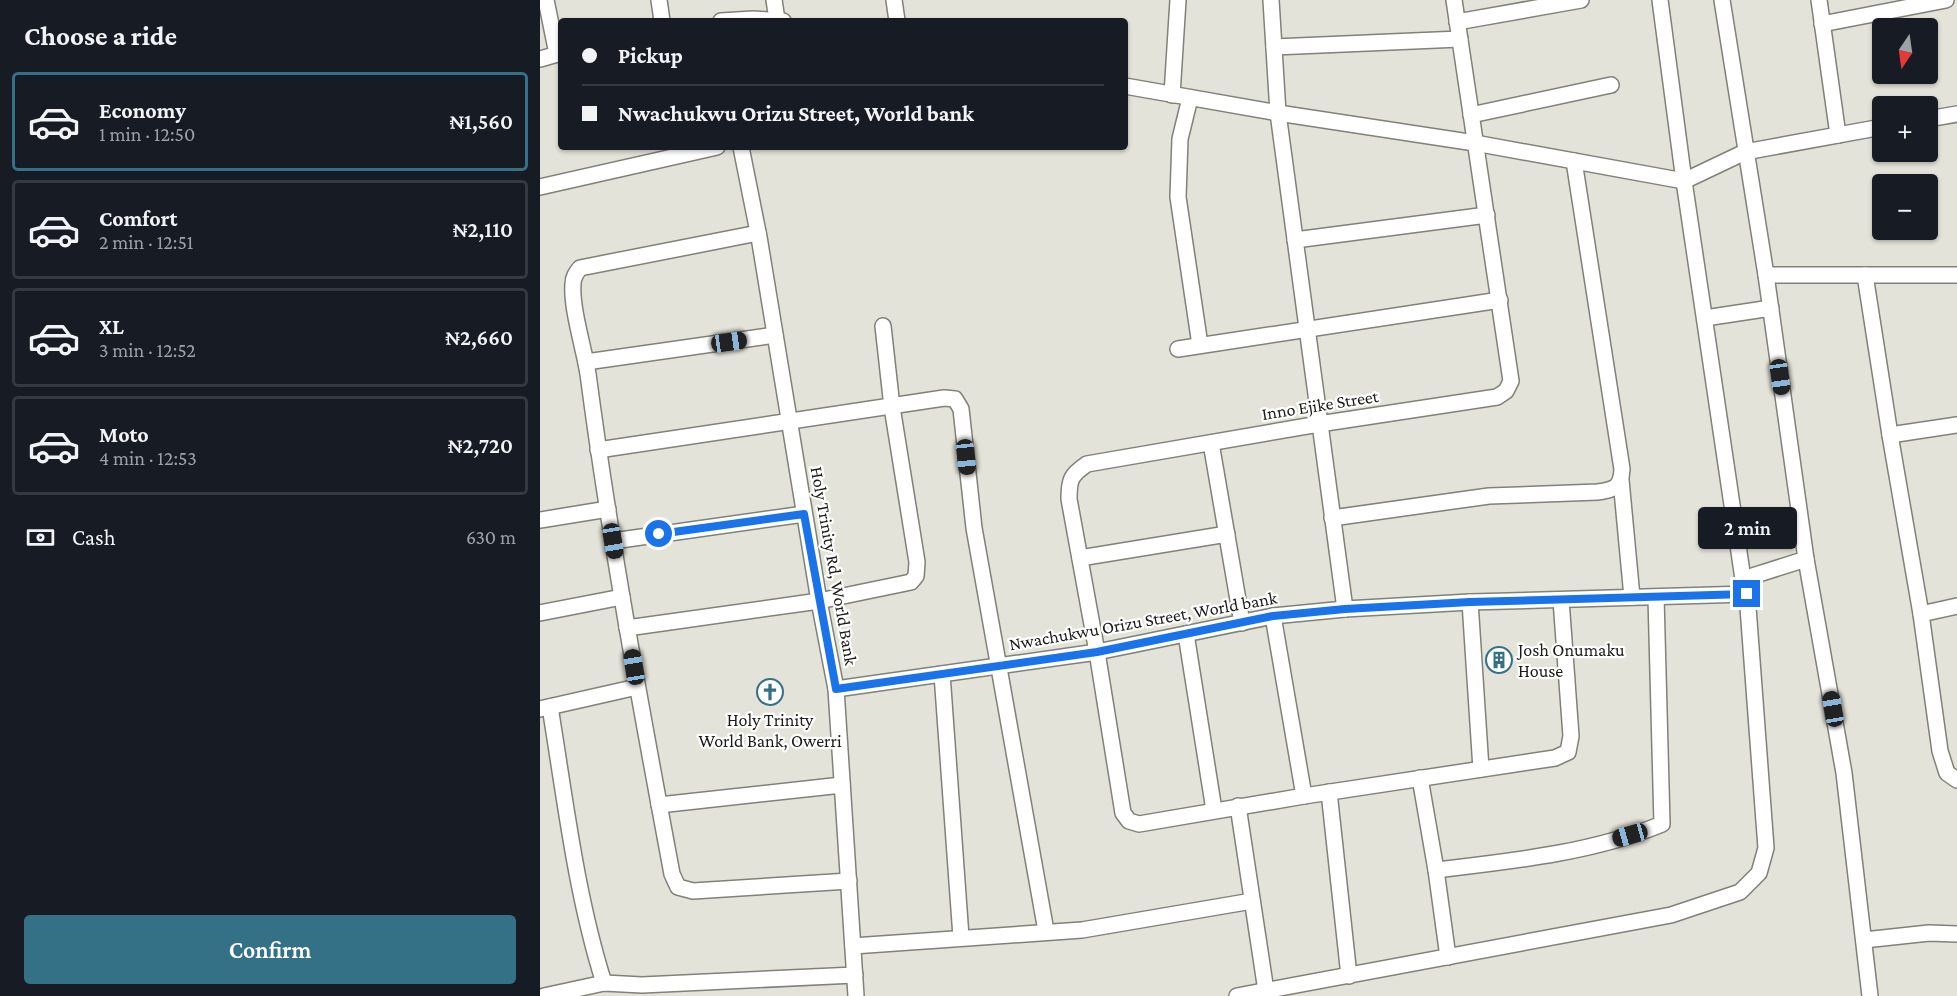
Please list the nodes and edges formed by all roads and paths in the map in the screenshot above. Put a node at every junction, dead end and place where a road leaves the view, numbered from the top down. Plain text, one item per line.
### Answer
1 (546, 0) edge
2 (659, 0) edge
3 (774, 0) edge
4 (894, 0) edge
5 (1178, 0) edge
6 (1272, 0) edge
7 (1454, 0) edge
8 (1581, 0) edge
9 (1660, 0) edge
10 (1722, 0) edge
11 (1819, 0) edge
12 (1946, 0) edge
13 (1550, 2) edge
14 (662, 18) edge
15 (779, 18) edge
16 (897, 18) edge
17 (1457, 22) junction
18 (1822, 24) junction
19 (1460, 39) junction
20 (1274, 47) junction
21 (558, 50) edge
22 (558, 54) edge
23 (540, 59) edge
24 (1611, 85) dead end
25 (1128, 87) edge
26 (1172, 95) junction
27 (1190, 98) junction
28 (1278, 113) junction
29 (1957, 114) edge
30 (1471, 115) junction
31 (1938, 117) edge
32 (1872, 129) edge
33 (1838, 135) junction
34 (1475, 143) junction
35 (704, 150) edge
36 (742, 150) edge
37 (1745, 152) junction
38 (1574, 161) junction
39 (1684, 181) junction
40 (540, 187) edge
41 (1487, 215) junction
42 (758, 233) junction
43 (1295, 240) junction
44 (1766, 275) junction
45 (1865, 275) junction
46 (1957, 275) edge
47 (1500, 300) junction
48 (1771, 308) junction
49 (1705, 318) junction
50 (883, 326) dead end
51 (1306, 330) junction
52 (775, 335) junction
53 (1200, 345) junction
54 (1178, 349) dead end
55 (586, 362) junction
56 (892, 406) junction
57 (789, 422) junction
58 (1318, 424) junction
59 (1957, 424) edge
60 (1890, 435) junction
61 (1211, 443) junction
62 (598, 450) junction
63 (1621, 480) junction
64 (608, 509) junction
65 (804, 514) junction
66 (1332, 518) junction
67 (540, 520) edge
68 (1227, 534) junction
69 (613, 541) junction
70 (1080, 558) junction
71 (1806, 559) junction
72 (1745, 586) junction
73 (622, 597) junction
74 (1632, 597) junction
75 (1656, 597) junction
76 (1561, 600) junction
77 (819, 601) junction
78 (1470, 602) junction
79 (1957, 606) edge
80 (1345, 609) junction
81 (540, 613) edge
82 (1921, 614) junction
83 (1273, 616) junction
84 (1242, 623) junction
85 (627, 628) junction
86 (1186, 634) junction
87 (1097, 652) junction
88 (999, 666) junction
89 (942, 674) junction
90 (637, 687) junction
91 (836, 689) junction
92 (545, 708) edge
93 (1481, 769) junction
94 (1420, 778) junction
95 (1957, 780) edge
96 (842, 785) junction
97 (1329, 792) junction
98 (1304, 795) junction
99 (659, 805) junction
100 (1238, 806) junction
101 (1214, 810) junction
102 (1436, 870) junction
103 (849, 881) junction
104 (1252, 901) junction
105 (1046, 931) junction
106 (1957, 934) edge
107 (961, 937) junction
108 (1863, 940) junction
109 (853, 946) junction
110 (1448, 957) junction
111 (855, 975) junction
112 (1349, 976) junction
113 (604, 983) junction
114 (1266, 991) junction
115 (544, 996) edge
116 (856, 996) edge
117 (1237, 996) edge
118 (1870, 996) edge

1 - 21 street
2 - 14 street
3 - 15 street
4 - 16 street
5 - 26 street
6 - 20 street
7 - 17 street, Inno Ejike Street
8 - 13 street
9 - 39 street
10 - 37 street
11 - 18 street
12 - 18 street
13 - 17 street
17 - 19 street, Inno Ejike Street
18 - 33 street
19 - 20 street
19 - 30 street, Inno Ejike Street
20 - 28 street
22 - 23 street
24 - 30 street
25 - 26 street
26 - 27 street
27 - 28 street
27 - 53 street
28 - 34 street
28 - 43 street
29 - 31 street
30 - 34 street, Inno Ejike Street
32 - 33 street
33 - 37 street
34 - 38 street
34 - 41 street, Inno Ejike Street
35 - 40 street
36 - 42 street, Holy Trinity Rd, World Bank
37 - 39 street
37 - 44 street
38 - 39 street
38 - 63 street
39 - 49 street
41 - 43 street
41 - 47 street, Inno Ejike Street
42 - 52 street, Holy Trinity Rd, World Bank
42 - 55 street
43 - 51 street
44 - 45 street
44 - 48 street
45 - 46 street
45 - 60 street
47 - 51 street
47 - 58 street, Inno Ejike Street
48 - 49 street
48 - 71 street
49 - 72 street
50 - 56 street
51 - 53 street
51 - 58 street
52 - 55 street
52 - 57 street, Holy Trinity Rd, World Bank
53 - 54 street
55 - 62 street
56 - 57 street
56 - 77 street
56 - 88 street
57 - 62 street
57 - 65 street, Holy Trinity Rd, World Bank
58 - 61 street, Inno Ejike Street
58 - 66 street
59 - 60 street
60 - 82 street
61 - 68 street
61 - 70 street, Inno Ejike Street
62 - 64 street
63 - 66 street
63 - 74 street
64 - 67 street
64 - 69 street
65 - 69 street
65 - 77 street, Holy Trinity Rd, World Bank
66 - 80 street
68 - 70 street
68 - 84 street
69 - 73 street
70 - 87 street, Inno Ejike Street
71 - 72 street, Nwachukwu Orizu Street, World bank
71 - 108 street
72 - 75 street, Nwachukwu Orizu Street, World bank
72 - 110 street
73 - 81 street
73 - 85 street
74 - 75 street, Nwachukwu Orizu Street, World bank
74 - 76 street, Nwachukwu Orizu Street, World bank
75 - 102 street
76 - 78 street, Nwachukwu Orizu Street, World bank
76 - 93 street, Inno Ejike Street
77 - 85 street
77 - 91 street, Holy Trinity Rd, World Bank
78 - 80 street, Nwachukwu Orizu Street, World bank
78 - 93 street
79 - 82 street
80 - 83 street, Nwachukwu Orizu Street, World bank
82 - 95 street
83 - 84 street, Nwachukwu Orizu Street, World bank
83 - 98 street
84 - 86 street, Nwachukwu Orizu Street, World bank
85 - 90 street
86 - 87 street, Nwachukwu Orizu Street, World bank
86 - 101 street
87 - 88 street, Nwachukwu Orizu Street, World bank
87 - 101 street, Inno Ejike Street
88 - 89 street, Nwachukwu Orizu Street, World bank
88 - 105 street
89 - 91 street, Nwachukwu Orizu Street, World bank
89 - 107 street
90 - 92 street
90 - 99 street
91 - 96 street, Holy Trinity Rd, World Bank
92 - 113 street
93 - 94 street, Inno Ejike Street
94 - 97 street, Inno Ejike Street
94 - 102 street
96 - 99 street
96 - 103 street, Holy Trinity Rd, World Bank
97 - 98 street, Inno Ejike Street
97 - 112 street
98 - 100 street, Inno Ejike Street
99 - 103 street
100 - 101 street, Inno Ejike Street
100 - 104 street
102 - 110 street
103 - 109 street, Holy Trinity Rd, World Bank
104 - 105 street
104 - 114 street
105 - 107 street
106 - 108 street
107 - 109 street
108 - 118 street
109 - 111 street, Holy Trinity Rd, World Bank
110 - 112 street
111 - 113 street
111 - 116 street, Holy Trinity Rd, World Bank
112 - 114 street
113 - 115 street
114 - 117 street

